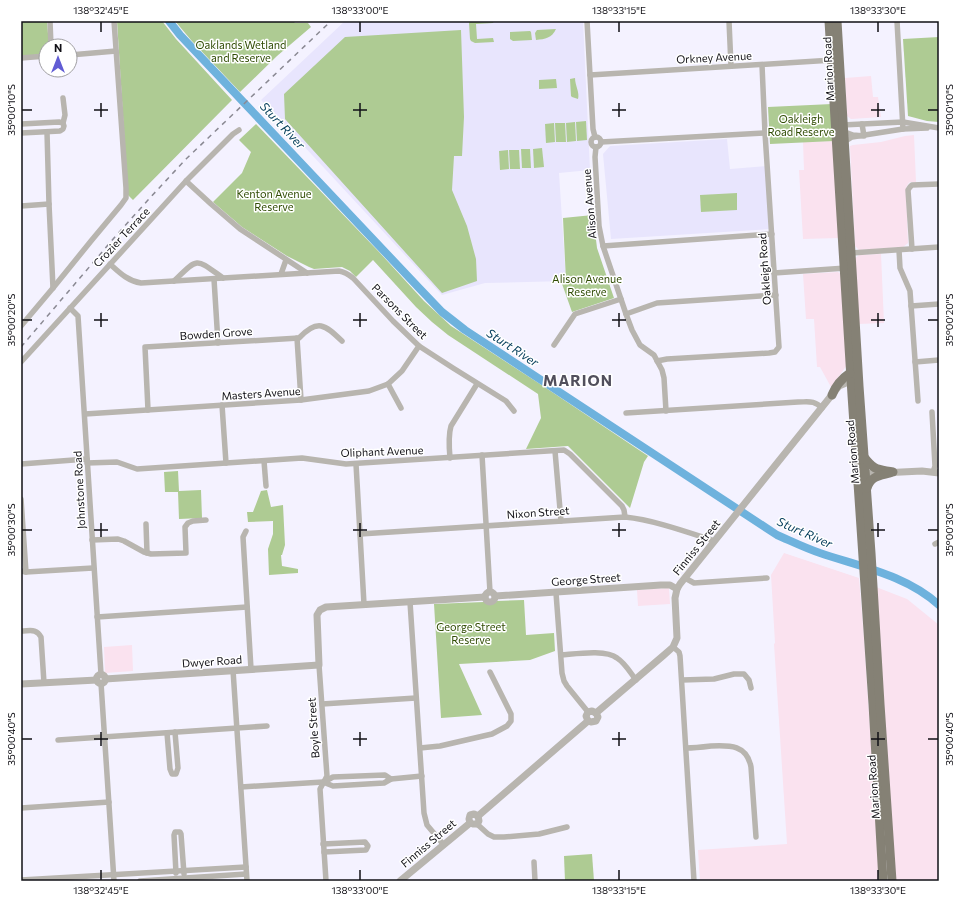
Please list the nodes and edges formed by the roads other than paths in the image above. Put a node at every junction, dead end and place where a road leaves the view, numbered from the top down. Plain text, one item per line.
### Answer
1 (50, 21) edge
2 (114, 21) edge
3 (587, 21) edge
4 (729, 21) edge
5 (829, 21) edge
6 (837, 21) edge
7 (897, 21) edge
8 (51, 38) edge
9 (116, 51) junction
10 (78, 54) edge
11 (38, 57) edge
12 (21, 58) edge
13 (835, 60) junction
14 (762, 65) junction
15 (731, 66) junction
16 (590, 75) junction
17 (63, 98) dead end
18 (903, 122) junction
19 (63, 123) junction
20 (21, 124) edge
21 (862, 124) junction
22 (841, 127) junction
23 (939, 128) edge
24 (903, 129) junction
25 (239, 130) dead end
26 (47, 132) junction
27 (21, 133) edge
28 (765, 133) junction
29 (864, 136) junction
30 (595, 137) junction
31 (600, 142) junction
32 (844, 142) junction
33 (596, 147) junction
34 (186, 181) junction
35 (939, 184) edge
36 (49, 204) junction
37 (21, 206) edge
38 (772, 234) junction
39 (603, 246) junction
40 (939, 247) edge
41 (912, 249) junction
42 (899, 250) junction
43 (851, 253) junction
44 (286, 260) junction
45 (110, 264) junction
46 (848, 268) junction
47 (307, 273) junction
48 (774, 273) junction
49 (281, 274) junction
50 (214, 278) junction
51 (224, 278) junction
52 (174, 281) junction
53 (53, 288) junction
54 (776, 295) junction
55 (621, 299) junction
56 (939, 304) edge
57 (911, 306) junction
58 (70, 308) junction
59 (626, 314) junction
60 (21, 326) edge
61 (297, 338) junction
62 (342, 341) dead end
63 (218, 343) junction
64 (554, 345) dead end
65 (419, 346) junction
66 (939, 360) edge
67 (657, 361) junction
68 (21, 362) edge
69 (915, 362) junction
70 (854, 382) junction
71 (388, 384) junction
72 (477, 384) junction
73 (832, 395) junction
74 (301, 400) junction
75 (918, 401) dead end
76 (222, 405) junction
77 (400, 408) dead end
78 (822, 408) junction
79 (148, 410) junction
80 (666, 411) junction
81 (514, 412) dead end
82 (932, 412) dead end
83 (626, 413) dead end
84 (84, 414) junction
85 (555, 451) junction
86 (482, 455) junction
87 (864, 457) junction
88 (450, 458) junction
89 (87, 461) junction
90 (264, 461) junction
91 (226, 463) junction
92 (21, 464) edge
93 (356, 464) junction
94 (893, 472) junction
95 (936, 473) edge
96 (862, 474) junction
97 (266, 486) dead end
98 (867, 488) junction
99 (21, 499) edge
100 (625, 517) junction
101 (206, 520) dead end
102 (561, 521) junction
103 (146, 524) dead end
104 (486, 526) junction
105 (246, 531) dead end
106 (360, 534) junction
107 (92, 540) junction
108 (715, 541) junction
109 (148, 553) junction
110 (867, 553) junction
111 (93, 568) junction
112 (23, 572) edge
113 (685, 578) junction
114 (767, 578) dead end
115 (677, 589) junction
116 (556, 593) junction
117 (490, 595) junction
118 (410, 602) junction
119 (364, 604) junction
120 (247, 607) junction
121 (320, 610) joint
122 (97, 617) junction
123 (21, 631) edge
124 (673, 646) junction
125 (561, 655) junction
126 (320, 665) junction
127 (251, 669) junction
128 (233, 670) junction
129 (490, 672) dead end
130 (101, 679) junction
131 (636, 680) junction
132 (682, 680) junction
133 (44, 683) junction
134 (21, 684) edge
135 (751, 688) dead end
136 (416, 698) junction
137 (322, 704) junction
138 (588, 712) junction
139 (596, 713) junction
140 (588, 720) junction
141 (266, 726) dead end
142 (237, 728) junction
143 (175, 732) junction
144 (167, 733) junction
145 (105, 737) junction
146 (58, 740) dead end
147 (420, 748) junction
148 (686, 748) junction
149 (422, 776) junction
150 (324, 782) junction
151 (241, 787) junction
152 (109, 802) junction
153 (21, 808) edge
154 (474, 823) junction
155 (567, 827) dead end
156 (756, 837) dead end
157 (324, 844) junction
158 (443, 844) junction
159 (324, 852) junction
160 (534, 862) dead end
161 (246, 867) junction
162 (176, 871) junction
163 (184, 871) junction
164 (246, 874) junction
165 (114, 878) edge
166 (21, 880) edge
167 (180, 880) edge
168 (140, 881) edge
169 (247, 881) edge
170 (326, 881) edge
171 (400, 881) edge
172 (535, 881) edge
173 (694, 881) edge
174 (884, 881) edge
175 (892, 881) edge

1 - 8 street
2 - 9 street
3 - 16 street
4 - 15 street
5 - 13 main road, Marion Road
6 - 13 main road, Marion Road
7 - 18 street
9 - 10 street
9 - 53 street
11 - 12 street
13 - 14 street, Orkney Avenue
13 - 22 main road, Marion Road
14 - 15 street, Orkney Avenue
14 - 28 street, Oakleigh Road
15 - 16 street, Orkney Avenue
16 - 30 street
17 - 19 street
18 - 21 street
18 - 23 street
18 - 24 street
19 - 20 street
19 - 26 street
21 - 22 street
21 - 29 street
22 - 29 street
22 - 32 main road, Marion Road
22 - 46 main road, Marion Road
23 - 24 street
24 - 29 street
25 - 34 street, Crozier Terrace
26 - 27 street
26 - 36 street
28 - 31 street
28 - 38 street, Oakleigh Road
29 - 32 street
30 - 31 street
30 - 33 street
31 - 33 street
32 - 43 main road, Marion Road
33 - 39 street, Alison Avenue
34 - 44 street
34 - 45 street, Crozier Terrace
35 - 41 street
36 - 37 street
36 - 53 street
38 - 39 street
38 - 48 street, Oakleigh Road
39 - 55 street, Alison Avenue
40 - 41 street
41 - 42 street
42 - 43 street
42 - 57 street
43 - 46 main road, Marion Road
44 - 47 street
44 - 49 street
45 - 52 street, Parsons Street
45 - 58 street, Crozier Terrace
46 - 48 street
46 - 70 main road, Marion Road
47 - 49 street, Parsons Street
47 - 65 street, Parsons Street
48 - 54 street, Oakleigh Road
49 - 51 street, Parsons Street
50 - 51 street, Parsons Street
50 - 52 street, Parsons Street
50 - 63 street
51 - 52 street
53 - 60 street
54 - 59 street
54 - 67 street, Oakleigh Road
55 - 59 street, Alison Avenue
55 - 64 street
56 - 57 street
57 - 69 street
58 - 68 street, Crozier Terrace
58 - 84 street, Johnstone Road
59 - 67 street, Alison Avenue
61 - 62 street
61 - 63 street, Bowden Grove
61 - 74 street
63 - 79 street, Bowden Grove
65 - 71 street, Masters Avenue
65 - 72 street, Parsons Street
66 - 69 street
67 - 80 street, Alison Avenue
69 - 75 street
70 - 73 street, Finniss Street
70 - 73 main road
70 - 87 main road, Marion Road
70 - 96 main road, Marion Road
71 - 74 street, Masters Avenue
71 - 77 street
72 - 81 street, Parsons Street
72 - 88 street
73 - 78 street, Finniss Street
74 - 76 street, Masters Avenue
76 - 79 street, Masters Avenue
76 - 91 street
78 - 80 street
78 - 108 street, Finniss Street
79 - 84 street, Masters Avenue
80 - 83 street
82 - 95 street
84 - 89 street, Johnstone Road
85 - 86 street, Oliphant Avenue
85 - 100 street, Oliphant Avenue
85 - 102 street
86 - 88 street, Oliphant Avenue
86 - 104 street
87 - 94 main road
87 - 96 main road, Marion Road
88 - 93 street, Oliphant Avenue
89 - 91 street, Oliphant Avenue
89 - 92 street, Oliphant Avenue
89 - 107 street, Johnstone Road
90 - 91 street, Oliphant Avenue
90 - 93 street, Oliphant Avenue
90 - 97 street
93 - 106 street
94 - 95 street
94 - 96 street
94 - 98 main road
96 - 98 main road, Marion Road
96 - 110 main road, Marion Road
98 - 110 main road, Marion Road
99 - 112 street
100 - 102 street, Nixon Street
100 - 108 street, Nixon Street
101 - 109 street
102 - 104 street, Nixon Street
103 - 109 street
104 - 106 street, Nixon Street
104 - 117 street
105 - 120 street
106 - 119 street
107 - 109 street
107 - 111 street, Johnstone Road
108 - 113 street, Finniss Street
110 - 174 main road, Marion Road
110 - 175 main road, Marion Road
111 - 112 street
111 - 122 street, Johnstone Road
113 - 114 street
113 - 115 street, Finniss Street
115 - 116 street, George Street
115 - 124 street, Finniss Street
116 - 117 street, George Street
116 - 125 street
117 - 118 street, George Street
118 - 119 street, George Street
118 - 136 street
119 - 121 street, George Street
120 - 122 street
120 - 127 street
121 - 126 street, Boyle Street
122 - 130 street, Johnstone Road
123 - 133 street
124 - 131 street
124 - 132 street
125 - 131 street
125 - 138 street
126 - 127 street, Dwyer Road
126 - 137 street, Boyle Street
127 - 128 street, Dwyer Road
128 - 130 street, Dwyer Road
128 - 142 street
129 - 147 street
130 - 133 street, Dwyer Road
130 - 145 street, Johnstone Road
131 - 139 street
132 - 135 street
132 - 148 street
133 - 134 street, Dwyer Road
136 - 137 street
136 - 147 street
137 - 150 street, Boyle Street
138 - 139 street
138 - 140 street
139 - 140 street
140 - 154 street, Finniss Street
141 - 142 street
142 - 143 street
142 - 151 street
143 - 144 street
143 - 144 street
144 - 145 street
145 - 146 street
145 - 152 street, Johnstone Road
147 - 149 street
148 - 156 street
148 - 173 street
149 - 150 street
149 - 158 street
150 - 151 street
150 - 157 street, Boyle Street
151 - 161 street
152 - 153 street
152 - 165 street, Johnstone Road
154 - 155 street
154 - 158 street, Finniss Street
157 - 159 street, Boyle Street
157 - 159 street
158 - 171 street, Finniss Street
159 - 170 street, Boyle Street
160 - 172 street
161 - 163 street
161 - 164 street
162 - 163 street
162 - 163 street
162 - 165 street
162 - 167 street
163 - 167 street
164 - 167 street
164 - 169 street
165 - 166 street
167 - 168 street

